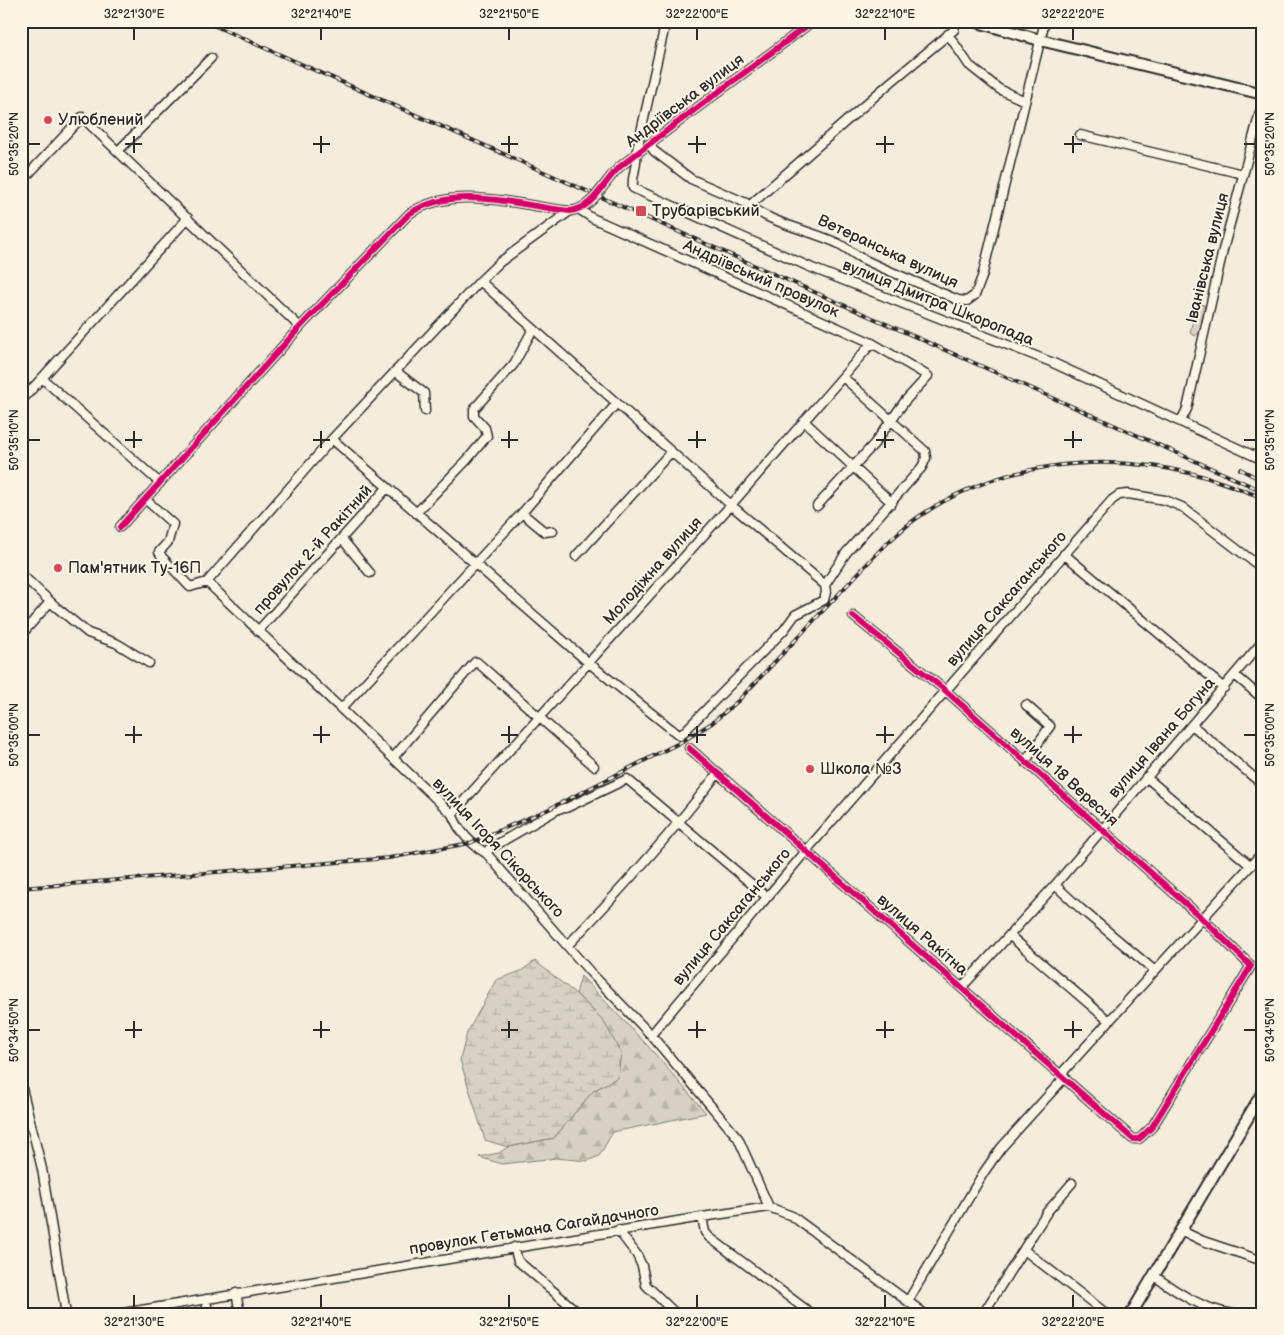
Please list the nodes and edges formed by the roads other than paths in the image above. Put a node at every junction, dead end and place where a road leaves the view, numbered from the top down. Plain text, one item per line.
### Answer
1 (666, 21) edge
2 (813, 21) edge
3 (956, 21) edge
4 (974, 21) edge
5 (1045, 21) edge
6 (948, 34) junction
7 (1040, 40) junction
8 (211, 58) dead end
9 (1263, 94) edge
10 (1025, 101) junction
11 (1263, 101) edge
12 (1080, 135) dead end
13 (650, 145) junction
14 (118, 151) junction
15 (636, 154) junction
16 (1243, 174) junction
17 (21, 182) edge
18 (750, 206) junction
19 (580, 210) junction
20 (570, 211) junction
21 (188, 218) junction
22 (480, 281) junction
23 (300, 327) junction
24 (533, 329) junction
25 (872, 344) junction
26 (395, 371) junction
27 (843, 376) junction
28 (43, 379) junction
29 (21, 402) edge
30 (617, 403) junction
31 (425, 410) dead end
32 (804, 421) junction
33 (892, 422) junction
34 (1181, 422) junction
35 (332, 439) junction
36 (671, 452) junction
37 (1263, 460) edge
38 (852, 465) junction
39 (160, 483) junction
40 (388, 488) junction
41 (146, 499) junction
42 (892, 502) junction
43 (730, 505) junction
44 (817, 506) dead end
45 (416, 513) junction
46 (522, 513) junction
47 (120, 527) dead end
48 (553, 531) dead end
49 (342, 540) junction
50 (1064, 554) junction
51 (576, 556) dead end
52 (474, 564) junction
53 (1263, 569) edge
54 (370, 573) dead end
55 (21, 574) edge
56 (207, 582) junction
57 (825, 585) junction
58 (50, 602) junction
59 (853, 616) dead end
60 (258, 631) junction
61 (21, 635) edge
62 (1263, 641) edge
63 (149, 663) dead end
64 (589, 663) junction
65 (1235, 675) junction
66 (1224, 688) junction
67 (946, 691) junction
68 (1263, 699) edge
69 (1026, 705) dead end
70 (341, 709) junction
71 (540, 717) junction
72 (1192, 725) junction
73 (689, 748) dead end
74 (393, 758) junction
75 (1025, 762) junction
76 (594, 766) dead end
77 (718, 773) junction
78 (1146, 778) junction
79 (1263, 785) edge
80 (452, 814) junction
81 (680, 823) junction
82 (1101, 829) junction
83 (806, 850) junction
84 (1263, 852) edge
85 (488, 854) junction
86 (1251, 866) junction
87 (1054, 884) junction
88 (767, 897) junction
89 (1203, 918) junction
90 (1009, 935) junction
91 (568, 945) junction
92 (1155, 971) junction
93 (962, 987) junction
94 (1110, 1020) junction
95 (651, 1035) junction
96 (1063, 1075) junction
97 (21, 1084) edge
98 (1263, 1092) edge
99 (1139, 1139) joint
100 (1072, 1182) dead end
101 (769, 1208) junction
102 (702, 1217) junction
103 (618, 1230) junction
104 (1180, 1230) junction
105 (514, 1247) junction
106 (1024, 1250) junction
107 (1263, 1261) edge
108 (1154, 1275) junction
109 (236, 1293) junction
110 (206, 1298) junction
111 (908, 1301) junction
112 (66, 1314) edge
113 (117, 1314) edge
114 (208, 1314) edge
115 (243, 1314) edge
116 (580, 1314) edge
117 (676, 1314) edge
118 (812, 1314) edge
119 (925, 1314) edge
120 (983, 1314) edge
121 (1107, 1314) edge
122 (1131, 1314) edge
123 (1233, 1314) edge

1 - 15 street
2 - 13 street, Андріївська вулиця
3 - 6 street
4 - 7 main road
5 - 7 street, Ветеранська вулиця
6 - 10 street
6 - 18 street
7 - 9 main road
7 - 10 street, Ветеранська вулиця
8 - 14 street
10 - 18 street, Ветеранська вулиця
11 - 16 street, Іванівська вулиця
12 - 16 street
13 - 15 street, Андріївська вулиця
13 - 18 street, Ветеранська вулиця
14 - 17 street
14 - 21 street
15 - 19 street, Андріївська вулиця
15 - 34 street, вулиця Дмитра Шкоропада
16 - 34 street, Іванівська вулиця
19 - 20 street
19 - 25 street, Андріївський провулок
20 - 22 street
20 - 23 street
21 - 23 street
21 - 28 street
22 - 24 street
22 - 26 street
23 - 39 street
24 - 30 street
24 - 45 street
25 - 27 street, Молодіжна вулиця
25 - 33 street, Андріївський провулок
26 - 31 street
26 - 35 street
27 - 32 street, Молодіжна вулиця
27 - 33 street
28 - 29 street
28 - 39 street
30 - 36 street
30 - 46 street
32 - 38 street
32 - 43 street, Молодіжна вулиця
33 - 38 street
33 - 42 street
34 - 37 street, вулиця Дмитра Шкоропада
35 - 40 street
35 - 56 street
36 - 43 street
36 - 51 street
38 - 42 street
38 - 44 street
39 - 41 street
40 - 45 street
40 - 49 street, провулок 2-й Ракітний
41 - 47 street
41 - 56 street
42 - 57 street
43 - 57 street
43 - 64 street, Молодіжна вулиця
45 - 52 street
46 - 48 street
46 - 52 street
49 - 54 street
49 - 60 street, провулок 2-й Ракітний
50 - 53 street, вулиця Саксаганського
50 - 66 street
50 - 67 street, вулиця Саксаганського
52 - 64 street
52 - 70 street
55 - 58 street
56 - 60 street, вулиця Ігоря Сікорського
57 - 64 street
58 - 61 street
58 - 63 street
59 - 67 street, вулиця 18 Вересня
60 - 70 street, вулиця Ігоря Сікорського
62 - 65 street, вулиця Івана Богуна
64 - 71 street, Молодіжна вулиця
65 - 66 street, вулиця Івана Богуна
65 - 68 street
66 - 72 street, вулиця Івана Богуна
67 - 75 street, вулиця 18 Вересня
67 - 83 street, вулиця Саксаганського
69 - 75 street
70 - 74 street, вулиця Ігоря Сікорського
71 - 74 street
71 - 76 street
71 - 80 street, Молодіжна вулиця
72 - 78 street, вулиця Івана Богуна
72 - 79 street
73 - 77 street, вулиця Ракітна
74 - 80 street, вулиця Ігоря Сікорського
75 - 82 street, вулиця 18 Вересня
77 - 81 street
77 - 83 street, вулиця Ракітна
78 - 82 street, вулиця Івана Богуна
78 - 86 street
80 - 85 street, вулиця Ігоря Сікорського
81 - 85 street
81 - 88 street
81 - 91 street
82 - 87 street, вулиця Івана Богуна
82 - 89 street, вулиця 18 Вересня
83 - 88 street, вулиця Саксаганського
83 - 93 street, вулиця Ракітна
84 - 86 street
85 - 91 street, вулиця Ігоря Сікорського
86 - 89 street
87 - 90 street, вулиця Івана Богуна
87 - 92 street
88 - 95 street, вулиця Саксаганського
89 - 92 street
89 - 99 street, вулиця 18 Вересня
90 - 93 street, вулиця Івана Богуна
90 - 94 street
91 - 95 street, вулиця Ігоря Сікорського
92 - 94 street
93 - 96 street, вулиця Ракітна
94 - 96 street
95 - 101 street, вулиця Ігоря Сікорського
96 - 99 street, вулиця Ракітна
96 - 111 street
97 - 112 street
98 - 104 main road
100 - 106 street
101 - 102 street, провулок Гетьмана Сагайдачного
101 - 111 street, провулок Гетьмана Сагайдачного
102 - 103 street, провулок Гетьмана Сагайдачного
102 - 118 street
103 - 105 street, провулок Гетьмана Сагайдачного
103 - 117 street
104 - 107 street
104 - 108 main road
105 - 109 street, провулок Гетьмана Сагайдачного
105 - 116 street
106 - 120 street
106 - 121 street
108 - 122 main road
108 - 123 street
109 - 110 street, провулок Гетьмана Сагайдачного
109 - 115 street
110 - 113 street, провулок Гетьмана Сагайдачного
110 - 114 street
111 - 119 street, провулок Гетьмана Сагайдачного

